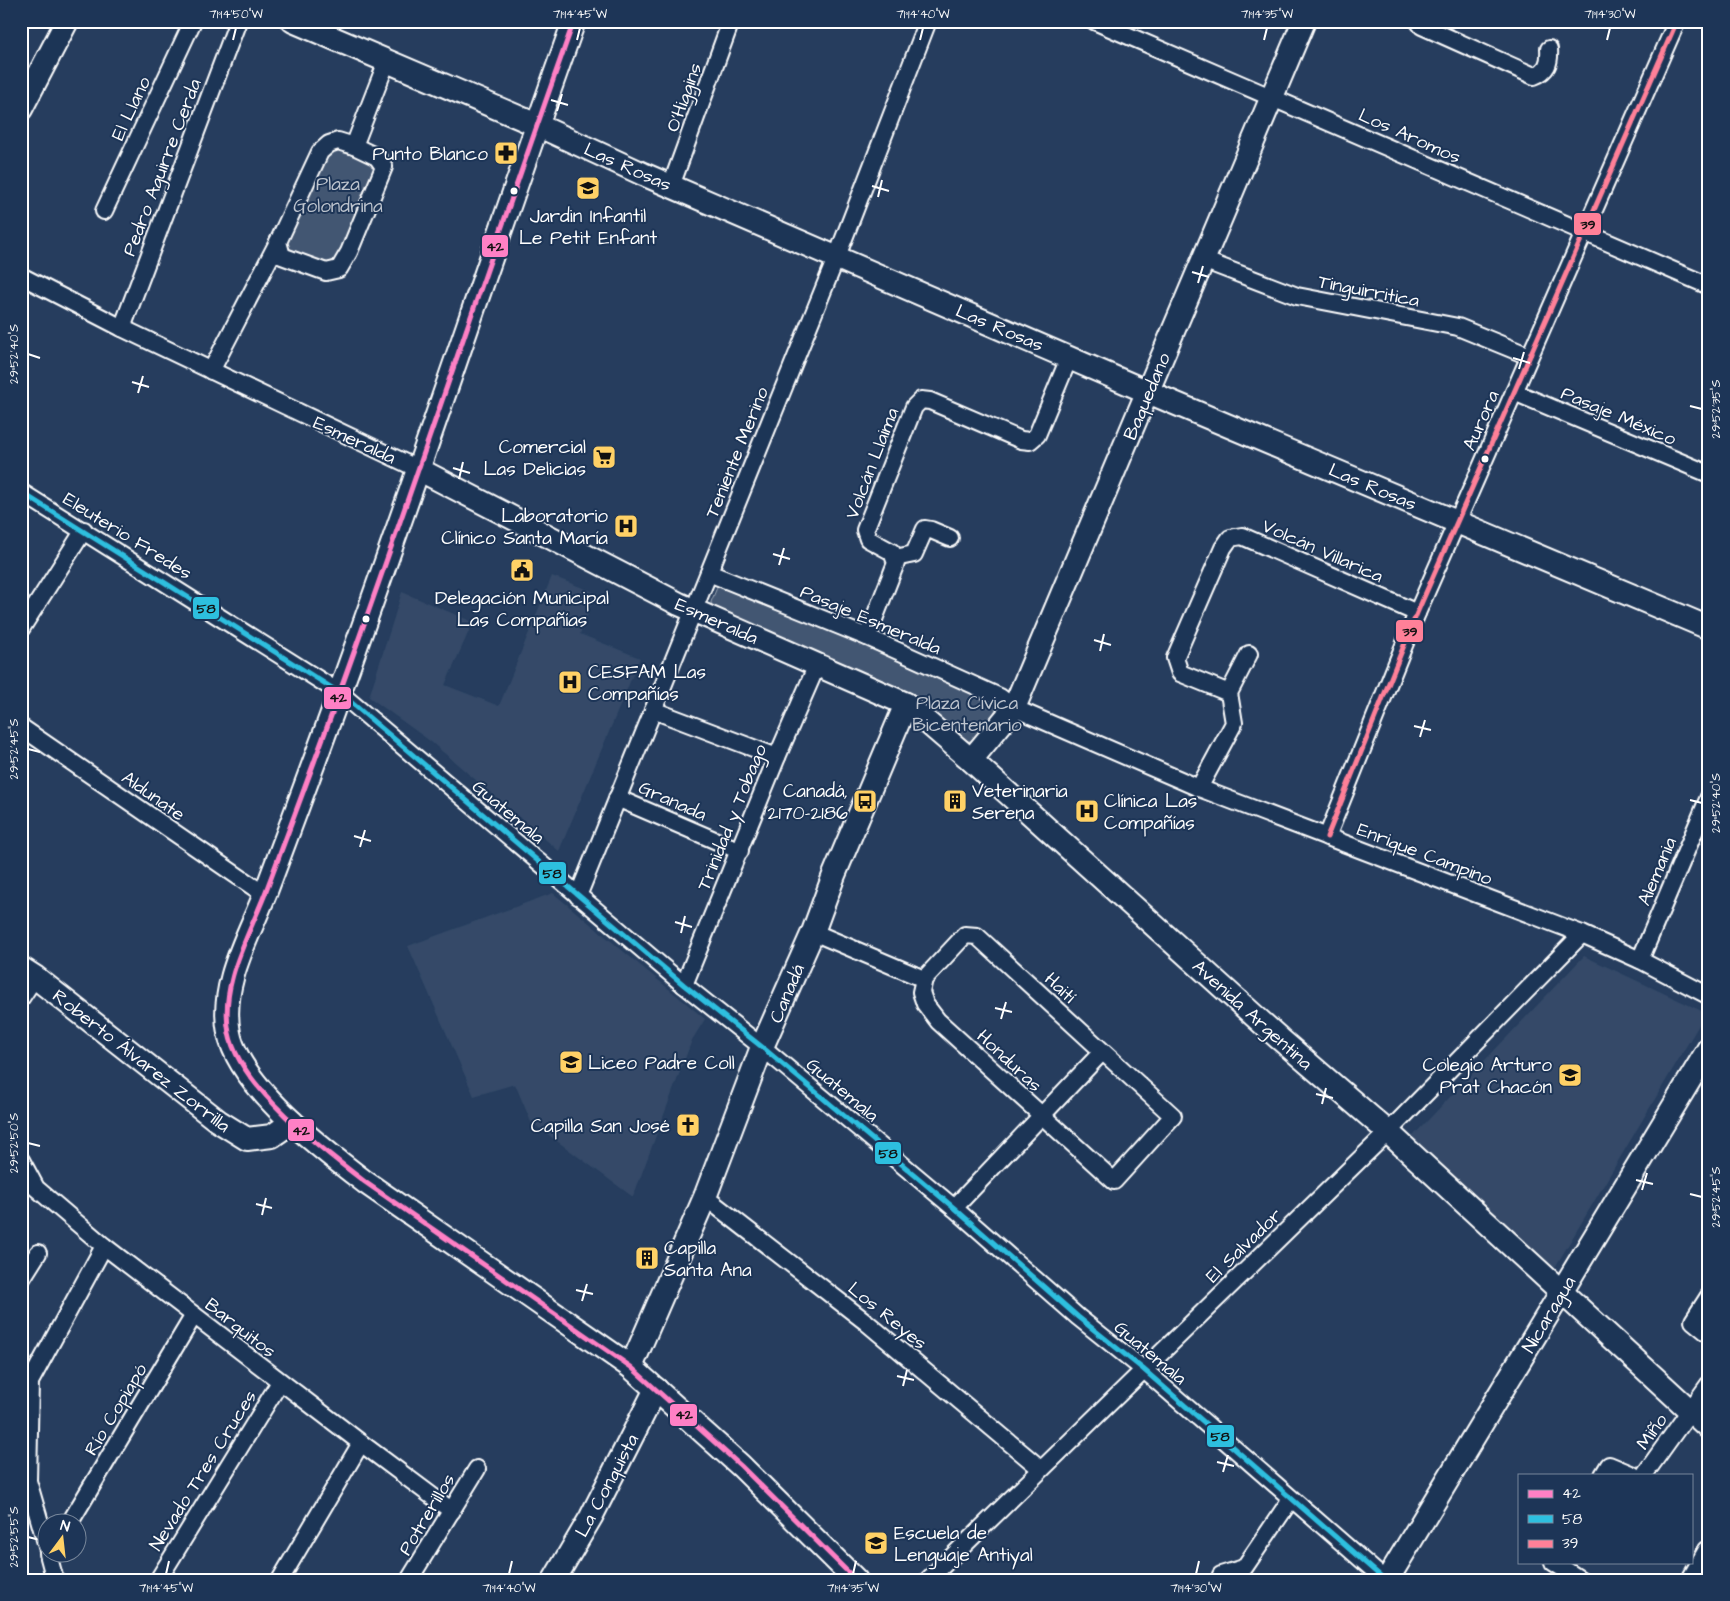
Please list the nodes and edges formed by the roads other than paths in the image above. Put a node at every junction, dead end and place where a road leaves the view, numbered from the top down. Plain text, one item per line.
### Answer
1 (193, 21) edge
2 (238, 21) edge
3 (294, 21) edge
4 (574, 21) edge
5 (731, 21) edge
6 (928, 21) edge
7 (1094, 21) edge
8 (1304, 21) edge
9 (1418, 21) edge
10 (1677, 21) edge
11 (63, 22) edge
12 (1549, 49) dead end
13 (387, 61) junction
14 (1273, 98) junction
15 (21, 109) edge
16 (537, 125) junction
17 (354, 146) junction
18 (671, 186) junction
19 (104, 211) dead end
20 (1584, 232) junction
21 (278, 242) junction
22 (836, 256) junction
23 (1203, 260) junction
24 (21, 276) edge
25 (1709, 286) edge
26 (122, 328) junction
27 (1529, 356) junction
28 (1070, 358) junction
29 (211, 371) junction
30 (1148, 392) junction
31 (1514, 392) junction
32 (418, 469) junction
33 (1709, 474) edge
34 (21, 492) edge
35 (1457, 521) junction
36 (84, 530) junction
37 (950, 538) dead end
38 (895, 558) junction
39 (709, 573) junction
40 (694, 610) junction
41 (1417, 613) junction
42 (1709, 628) edge
43 (21, 629) edge
44 (867, 637) junction
45 (1249, 654) dead end
46 (817, 665) junction
47 (340, 693) junction
48 (1229, 693) junction
49 (906, 704) junction
50 (1014, 708) junction
51 (653, 710) junction
52 (21, 727) edge
53 (777, 757) junction
54 (971, 760) junction
55 (1199, 788) junction
56 (1709, 797) edge
57 (617, 798) junction
58 (1703, 826) edge
59 (1327, 837) junction
60 (740, 851) junction
61 (265, 896) junction
62 (578, 896) junction
63 (813, 932) junction
64 (1582, 934) junction
65 (1640, 960) junction
66 (28, 972) edge
67 (924, 979) junction
68 (684, 985) junction
69 (1709, 996) edge
70 (21, 998) edge
71 (762, 1047) junction
72 (1709, 1048) edge
73 (1102, 1052) junction
74 (1041, 1116) junction
75 (1173, 1116) joint
76 (292, 1122) junction
77 (1388, 1132) junction
78 (21, 1160) edge
79 (704, 1197) junction
80 (954, 1208) junction
81 (104, 1246) junction
82 (38, 1253) dead end
83 (21, 1280) edge
84 (1561, 1293) junction
85 (1709, 1296) edge
86 (194, 1315) junction
87 (1709, 1334) edge
88 (631, 1367) junction
89 (1143, 1369) junction
90 (280, 1382) junction
91 (1709, 1384) edge
92 (656, 1389) junction
93 (1690, 1410) junction
94 (1709, 1428) edge
95 (361, 1444) junction
96 (477, 1469) dead end
97 (1041, 1469) junction
98 (1604, 1474) edge
99 (1631, 1474) edge
100 (1645, 1474) edge
101 (1291, 1499) junction
102 (452, 1511) junction
103 (75, 1514) edge
104 (38, 1515) edge
105 (1709, 1552) edge
106 (52, 1564) edge
107 (1556, 1564) edge
108 (561, 1578) edge
109 (56, 1580) edge
110 (158, 1580) edge
111 (280, 1580) edge
112 (409, 1580) edge
113 (856, 1580) edge
114 (928, 1580) edge
115 (1219, 1580) edge
116 (1386, 1580) edge
117 (1581, 1580) edge
118 (1693, 1580) edge

1 - 19 street, El Llano
2 - 26 street, Pedro Aguirre Cerda
3 - 13 street, Las Rosas
4 - 16 street
5 - 18 street, O'Higgins
6 - 22 street, Teniente Merino
7 - 14 street, Los Aromos
8 - 14 street, Baquedano
9 - 12 street
10 - 20 street, Aurora
11 - 15 street
13 - 16 street, Las Rosas
13 - 17 street
14 - 20 street, Los Aromos
14 - 23 street, Baquedano
16 - 18 street, Las Rosas
16 - 32 street
17 - 21 street
17 - 21 street
18 - 22 street, Las Rosas
20 - 25 street, Los Aromos
20 - 27 street, Aurora
21 - 29 street
22 - 28 street, Las Rosas
22 - 39 street, Teniente Merino
23 - 27 street, Tinguirritica
23 - 30 street, Baquedano
24 - 26 street, Esmeralda
26 - 29 street, Esmeralda
27 - 31 street, Aurora
28 - 30 street, Las Rosas
28 - 38 street, Volcán Llaima
29 - 32 street, Esmeralda
30 - 35 street, Las Rosas
30 - 50 street, Baquedano
31 - 33 street, Pasaje México
31 - 35 street, Aurora
32 - 40 street, Esmeralda
32 - 47 street
34 - 36 street, Eleuterio Fredes
35 - 41 street, Aurora
35 - 42 street, Las Rosas
36 - 43 street
36 - 47 street, Eleuterio Fredes
37 - 38 street
38 - 44 street
39 - 40 street, Teniente Merino
39 - 44 street, Pasaje Esmeralda
40 - 46 street, Esmeralda
40 - 51 street, Teniente Merino
41 - 48 street, Volcán Villarica
41 - 59 street, Aurora
44 - 50 street, Pasaje Esmeralda
45 - 48 street
46 - 49 street, Esmeralda
46 - 53 street, Trinidad y Tobago
47 - 61 street
47 - 62 street, Guatemala
48 - 55 street
49 - 54 street, Avenida Argentina
49 - 63 street, Canadá
50 - 54 street, Baquedano
50 - 55 street, Enrique Campino
51 - 53 street
51 - 57 street, Teniente Merino
52 - 61 street, Aldunate
53 - 60 street, Trinidad y Tobago
54 - 77 street, Avenida Argentina
55 - 59 street, Enrique Campino
56 - 58 street, Alemania
57 - 60 street, Granada
57 - 62 street, Teniente Merino
58 - 65 street, Alemania
59 - 64 street, Enrique Campino
60 - 68 street, Trinidad y Tobago
61 - 76 street
62 - 68 street, Guatemala
63 - 67 street
63 - 71 street, Canadá
64 - 65 street, Enrique Campino
64 - 77 street, El Salvador
65 - 69 street, Enrique Campino
66 - 70 street
66 - 76 street, Roberto Álvarez Zorrilla
67 - 73 street, Haití
67 - 74 street, Honduras
68 - 71 street, Guatemala
71 - 79 street, Canadá
71 - 80 street, Guatemala
72 - 84 street, Nicaragua
73 - 74 street
73 - 75 street, Haití
74 - 75 street, Honduras
74 - 80 street
76 - 88 street
77 - 84 street, Avenida Argentina
77 - 89 street, El Salvador
78 - 81 street, Barquitos
79 - 88 street, Canadá
79 - 97 street, Los Reyes
80 - 89 street, Guatemala
81 - 86 street, Barquitos
81 - 104 street
82 - 83 street
84 - 93 street, Avenida Argentina
84 - 116 street, Nicaragua
85 - 87 street
86 - 90 street, Barquitos
86 - 103 street, Río Copiapó
88 - 92 street
89 - 97 street, El Salvador
89 - 101 street, Guatemala
90 - 95 street, Barquitos
90 - 110 street, Nevado Tres Cruces
91 - 93 street, Miño
92 - 108 street, La Conquista
92 - 113 street
93 - 94 street, Avenida Argentina
93 - 100 street, Miño
95 - 102 street, Barquitos
95 - 111 street
96 - 102 street, Potrerillos
97 - 114 street, El Salvador
98 - 99 street, Miño
101 - 115 street
101 - 116 street, Guatemala
102 - 112 street, Potrerillos
105 - 118 street
106 - 109 street
107 - 117 street

